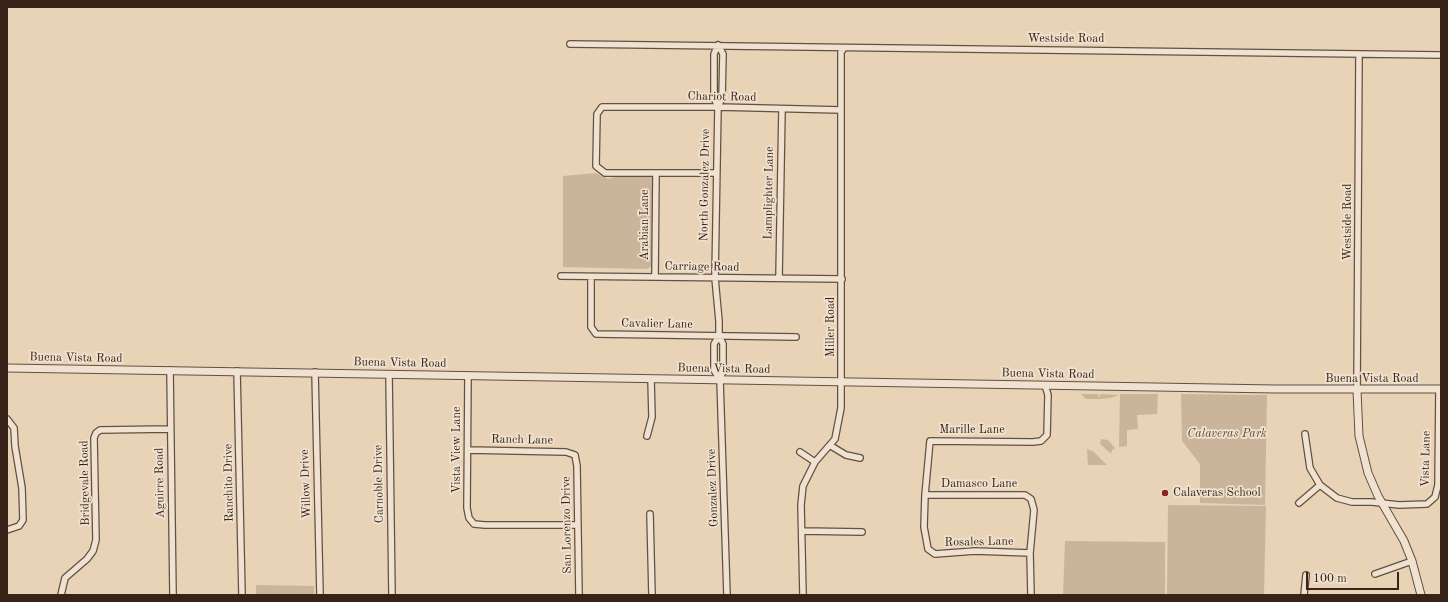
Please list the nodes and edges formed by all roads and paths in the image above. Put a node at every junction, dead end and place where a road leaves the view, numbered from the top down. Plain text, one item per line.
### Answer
1 (570, 44) dead end
2 (718, 45) junction
3 (844, 48) junction
4 (1359, 54) junction
5 (1441, 55) edge
6 (718, 107) junction
7 (782, 109) junction
8 (842, 110) junction
9 (656, 173) junction
10 (716, 173) junction
11 (561, 276) dead end
12 (655, 277) junction
13 (591, 278) junction
14 (715, 278) junction
15 (779, 278) junction
16 (842, 279) junction
17 (719, 336) junction
18 (796, 337) dead end
19 (7, 368) edge
20 (170, 370) junction
21 (237, 371) junction
22 (315, 372) junction
23 (389, 374) junction
24 (468, 375) junction
25 (651, 379) junction
26 (720, 380) junction
27 (842, 382) junction
28 (1045, 385) junction
29 (1440, 389) edge
30 (1358, 390) junction
31 (7, 419) edge
32 (170, 429) junction
33 (1305, 434) dead end
34 (647, 436) dead end
35 (831, 446) junction
36 (468, 450) junction
37 (800, 452) dead end
38 (575, 455) joint
39 (860, 458) dead end
40 (815, 462) junction
41 (1320, 485) junction
42 (925, 495) junction
43 (1299, 503) dead end
44 (1382, 503) junction
45 (650, 514) dead end
46 (578, 526) junction
47 (924, 528) joint
48 (7, 530) edge
49 (802, 531) junction
50 (862, 532) dead end
51 (1030, 553) junction
52 (1412, 561) junction
53 (1375, 574) dead end
54 (1306, 575) dead end
55 (61, 595) edge
56 (173, 595) edge
57 (242, 595) edge
58 (320, 595) edge
59 (392, 595) edge
60 (579, 595) edge
61 (652, 595) edge
62 (727, 595) edge
63 (804, 595) edge
64 (1031, 595) edge
65 (1304, 595) edge
66 (1421, 595) edge

1 - 2 street, Westside Road
2 - 3 street, Westside Road
2 - 6 street, North Gonzalez Drive
2 - 6 street, North Gonzalez Drive
3 - 4 street, Westside Road
3 - 8 street, Miller Road
4 - 5 street, Westside Road
4 - 30 street, Westside Road
6 - 7 street, Chariot Road
6 - 9 street, Chariot Road
6 - 10 street, North Gonzalez Drive
7 - 8 street, Chariot Road
7 - 15 street, Lamplighter Lane
8 - 16 street, Miller Road
9 - 10 street
9 - 12 street, Arabian Lane
10 - 14 street, North Gonzalez Drive
11 - 13 street, Carriage Road
12 - 13 street, Carriage Road
12 - 14 street, Carriage Road
13 - 17 street, Cavalier Lane
14 - 15 street, Carriage Road
14 - 17 street, North Gonzalez Drive
15 - 16 street, Carriage Road
16 - 27 street, Miller Road
17 - 18 street, Cavalier Lane
17 - 26 street, North Gonzalez Drive
17 - 26 street, North Gonzalez Drive
19 - 20 street, Buena Vista Road
20 - 21 street, Buena Vista Road
20 - 32 street, Aguirre Road
21 - 22 street, Buena Vista Road
21 - 57 street, Ranchito Drive
22 - 23 street, Buena Vista Road
22 - 58 street, Willow Drive
23 - 24 street, Buena Vista Road
23 - 59 street, Carnoble Drive
24 - 25 street, Buena Vista Road
24 - 36 street, Vista View Lane
25 - 26 street, Buena Vista Road
25 - 34 street
26 - 27 street, Buena Vista Road
26 - 62 street, Gonzalez Drive
27 - 28 street, Buena Vista Road
27 - 35 street, Miller Road
28 - 30 street, Buena Vista Road
28 - 42 street, Marille Lane
29 - 30 street, Buena Vista Road
29 - 44 street, Vista Lane
30 - 44 street
31 - 48 street
32 - 55 street, Bridgevale Road
32 - 56 street, Aguirre Road
33 - 41 street
35 - 39 street
35 - 40 street, Miller Road
36 - 38 street, Ranch Lane
36 - 46 street, Vista View Lane
37 - 40 street
38 - 46 street, San Lorenzo Drive
40 - 49 street, Miller Road
41 - 43 street
41 - 44 street
42 - 47 street, Marille Lane
42 - 51 street, Damasco Lane
44 - 52 street
45 - 61 street
46 - 60 street, San Lorenzo Drive
47 - 51 street, Rosales Lane
49 - 50 street
49 - 63 street, Miller Road
51 - 64 street, Damasco Lane
52 - 53 street
52 - 66 street
54 - 65 street

